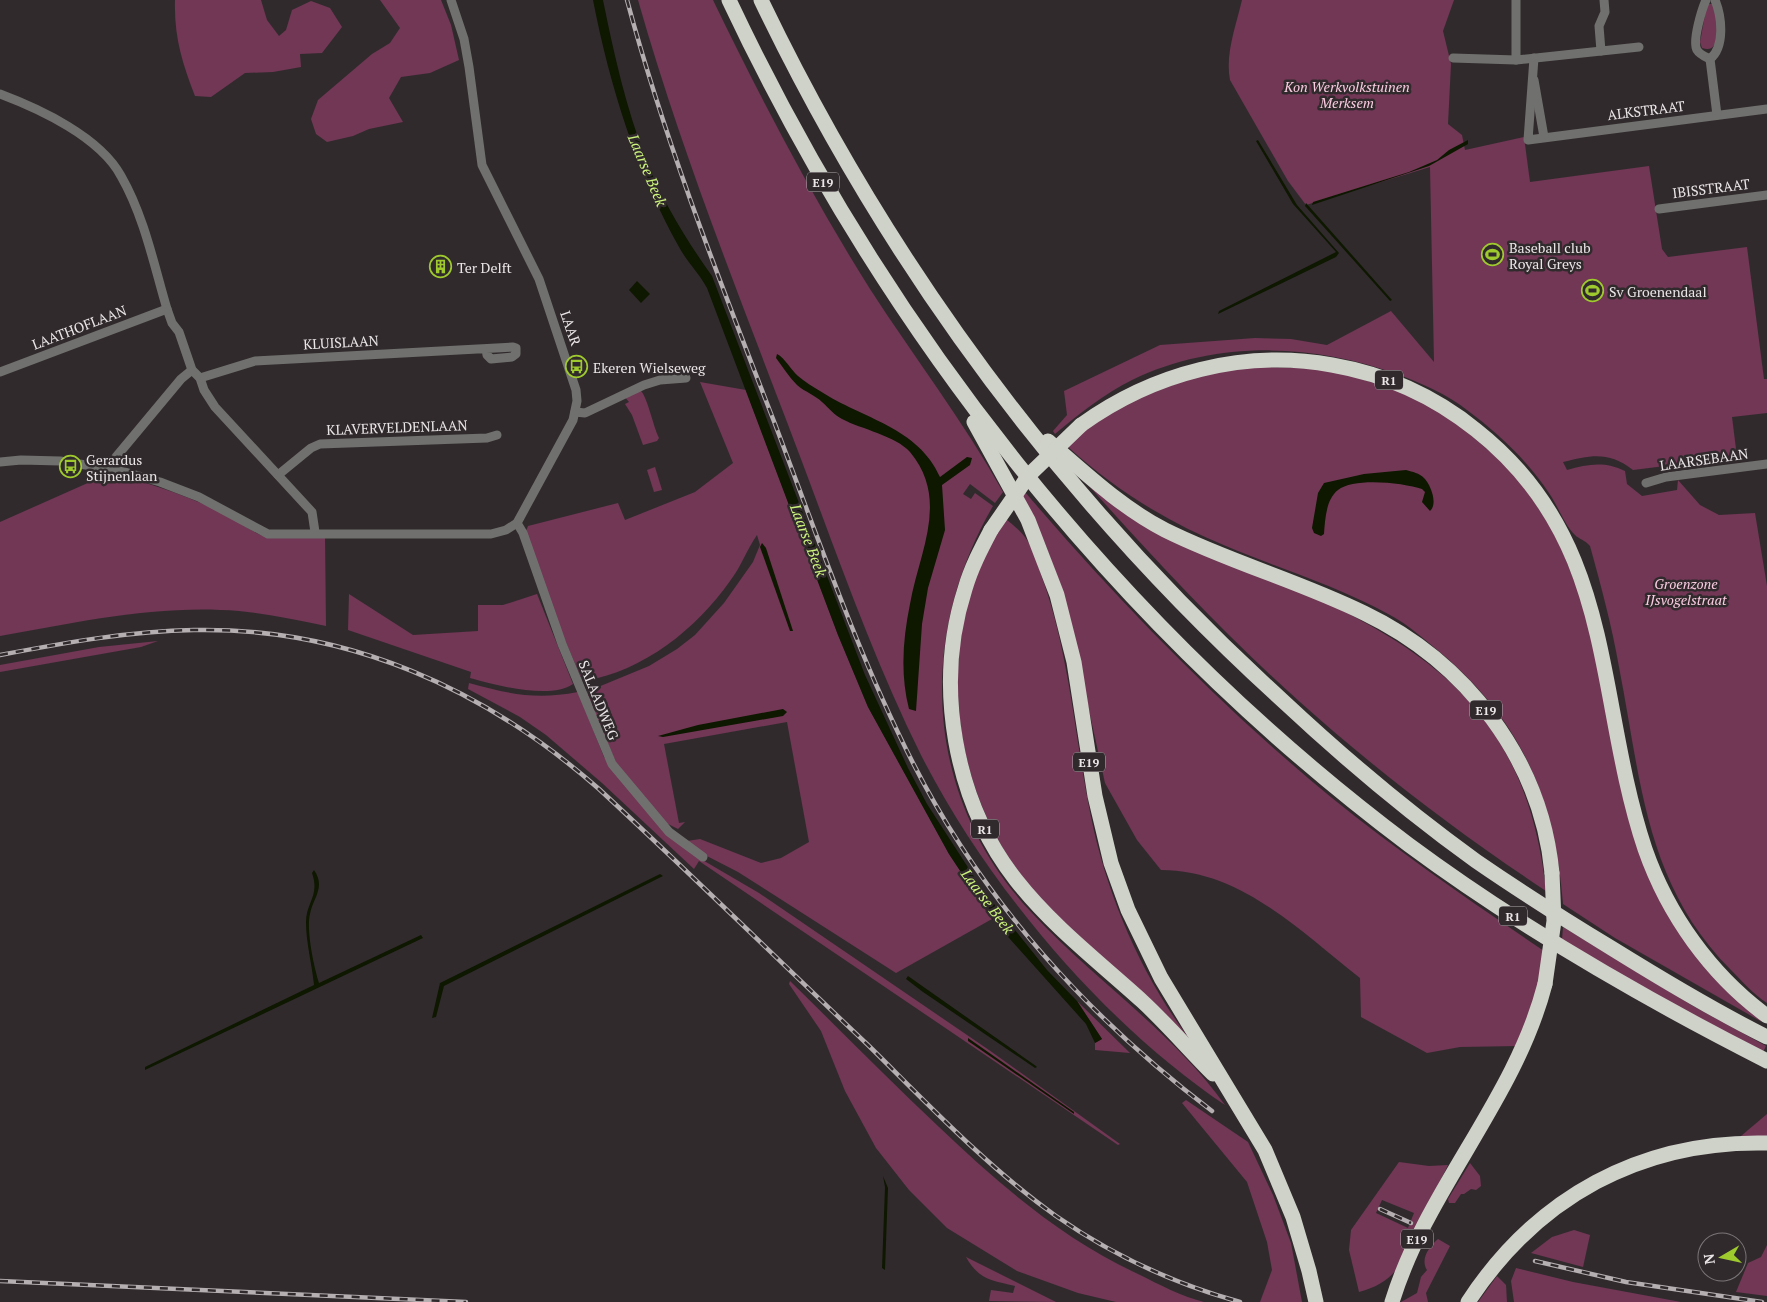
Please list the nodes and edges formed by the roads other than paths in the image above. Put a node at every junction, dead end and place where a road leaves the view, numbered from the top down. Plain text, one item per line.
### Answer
1 (451, 0) edge
2 (729, 0) edge
3 (761, 0) edge
4 (1516, 0) edge
5 (1604, 0) edge
6 (1706, 0) edge
7 (1715, 0) edge
8 (1639, 48) dead end
9 (1601, 51) junction
10 (1453, 58) dead end
11 (1534, 58) junction
12 (1710, 59) junction
13 (1516, 60) junction
14 (1534, 78) junction
15 (0, 94) edge
16 (1767, 109) edge
17 (1717, 115) junction
18 (1544, 137) junction
19 (1767, 195) edge
20 (1659, 209) dead end
21 (168, 309) junction
22 (486, 349) dead end
23 (192, 370) junction
24 (0, 372) edge
25 (949, 376) junction
26 (200, 378) junction
27 (686, 378) dead end
28 (1013, 411) junction
29 (575, 412) junction
30 (497, 435) dead end
31 (116, 457) dead end
32 (0, 462) edge
33 (1767, 464) edge
34 (278, 475) junction
35 (1646, 482) dead end
36 (516, 523) junction
37 (314, 532) junction
38 (1298, 715) joint
39 (1280, 739) joint
40 (703, 857) dead end
41 (1767, 1016) edge
42 (1767, 1037) edge
43 (1767, 1061) edge
44 (1224, 1084) junction
45 (1767, 1143) edge
46 (1315, 1300) edge
47 (1392, 1301) edge
48 (1468, 1302) edge

1 - 29 street, LAAR
2 - 25 highway, E19
3 - 28 highway, E19
4 - 13 street
5 - 9 street
6 - 12 street
7 - 12 street
8 - 9 street
9 - 11 street
10 - 13 street
11 - 13 street
11 - 14 street
12 - 17 street
14 - 18 street
14 - 18 street, ALKSTRAAT
15 - 21 street
16 - 17 street, ALKSTRAAT
17 - 18 street, ALKSTRAAT
19 - 20 street, IBISSTRAAT
21 - 23 street
21 - 24 street, LAATHOFLAAN
22 - 26 street, KLUISLAAN
23 - 26 street
23 - 31 street
25 - 39 highway, E19
25 - 44 highway, E19
26 - 34 street
27 - 29 street
28 - 38 highway, E19
28 - 47 highway, E19, bridge
29 - 36 street, LAAR
30 - 34 street, KLAVERVELDENLAAN
32 - 37 street
33 - 35 street, LAARSEBAAN
34 - 37 street
36 - 37 street
36 - 40 street, SALAADWEG
38 - 42 highway, R1
39 - 43 highway, R1
41 - 44 highway, R1, bridge
44 - 46 highway, R1
45 - 48 highway

